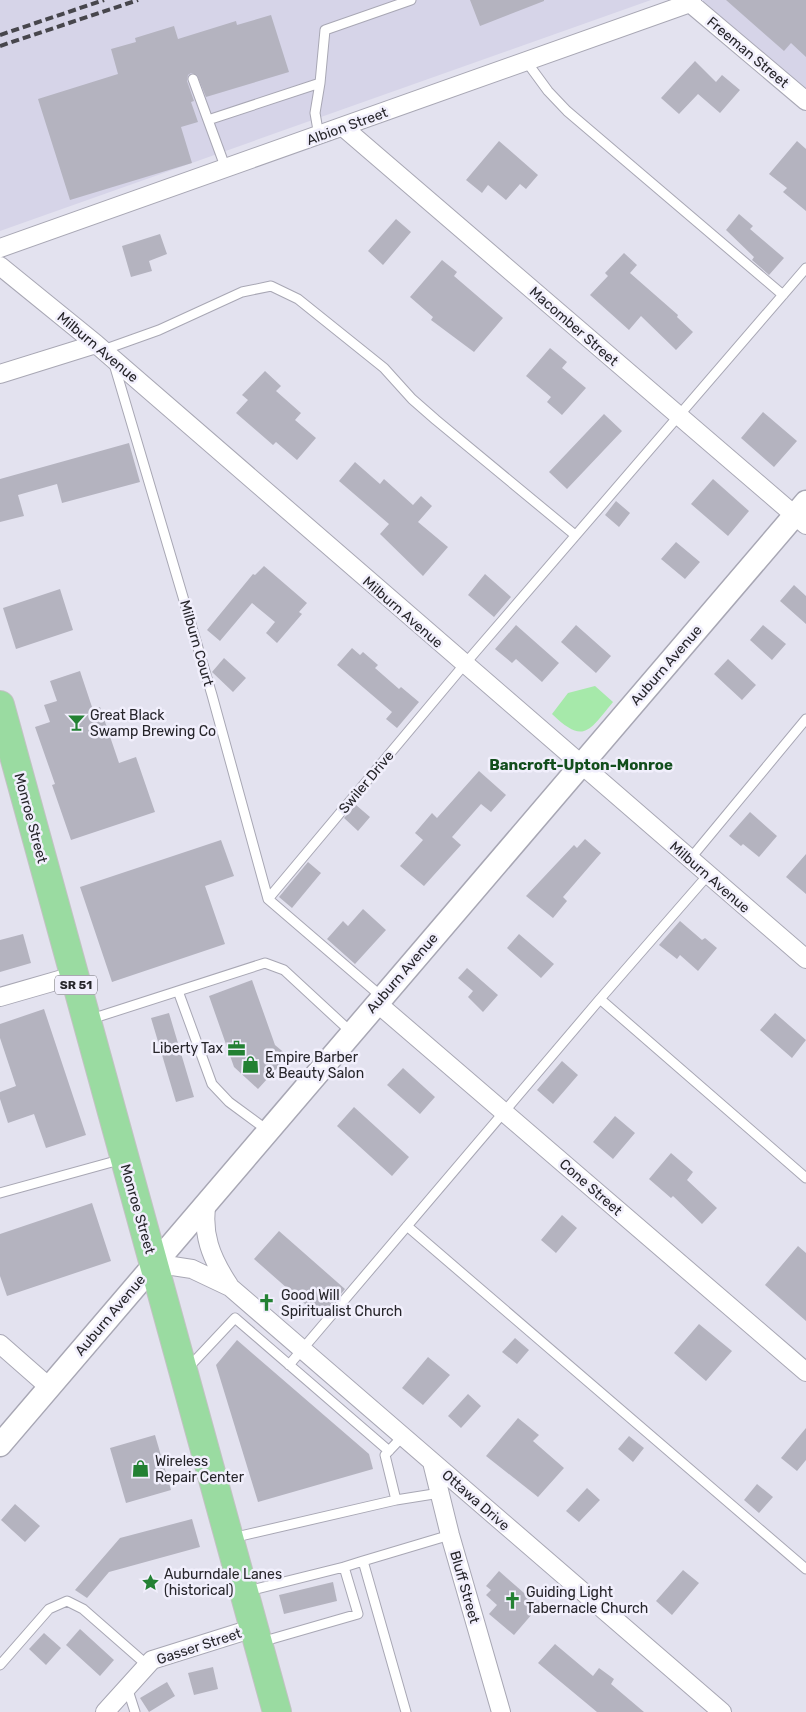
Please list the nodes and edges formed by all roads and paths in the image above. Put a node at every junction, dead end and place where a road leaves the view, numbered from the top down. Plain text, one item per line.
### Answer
1 (411, 0) edge
2 (691, 1) edge
3 (526, 61) junction
4 (193, 79) dead end
5 (320, 83) junction
6 (806, 101) edge
7 (208, 120) junction
8 (343, 127) junction
9 (319, 136) junction
10 (226, 169) junction
11 (0, 248) edge
12 (0, 266) edge
13 (806, 268) edge
14 (784, 295) junction
15 (104, 351) junction
16 (0, 374) edge
17 (680, 417) junction
18 (802, 514) edge
19 (575, 535) junction
20 (464, 665) junction
21 (0, 705) edge
22 (806, 719) edge
23 (803, 730) edge
24 (580, 765) junction
25 (690, 859) junction
26 (708, 875) junction
27 (268, 899) junction
28 (806, 960) edge
29 (73, 976) junction
30 (178, 991) junction
31 (0, 997) edge
32 (600, 999) junction
33 (379, 1000) junction
34 (86, 1020) junction
35 (351, 1032) junction
36 (504, 1112) junction
37 (268, 1130) junction
38 (124, 1158) junction
39 (806, 1178) edge
40 (0, 1193) edge
41 (207, 1200) junction
42 (407, 1226) junction
43 (153, 1263) junction
44 (230, 1288) junction
45 (248, 1302) junction
46 (234, 1318) junction
47 (0, 1344) edge
48 (303, 1350) junction
49 (289, 1365) junction
50 (806, 1372) edge
51 (184, 1373) junction
52 (332, 1375) junction
53 (49, 1387) junction
54 (318, 1390) junction
55 (367, 1406) junction
56 (354, 1421) junction
57 (403, 1436) junction
58 (0, 1445) edge
59 (389, 1451) junction
60 (432, 1462) junction
61 (440, 1493) junction
62 (396, 1500) junction
63 (450, 1535) junction
64 (230, 1539) junction
65 (363, 1561) junction
66 (344, 1567) junction
67 (806, 1570) edge
68 (244, 1592) junction
69 (256, 1635) junction
70 (0, 1665) edge
71 (146, 1665) junction
72 (126, 1687) junction
73 (105, 1712) edge
74 (135, 1712) edge
75 (278, 1712) edge
76 (406, 1712) edge
77 (501, 1712) edge
78 (722, 1712) edge

1 - 5 lane
2 - 3 street, Albion Street
2 - 6 street, Freeman Street
3 - 8 street, Albion Street
3 - 14 lane
4 - 7 lane
5 - 7 lane
5 - 9 lane
7 - 10 lane
8 - 9 street, Albion Street
8 - 17 street, Macomber Street
9 - 10 street, Albion Street
10 - 11 street, Albion Street
12 - 15 street, Milburn Avenue
13 - 14 lane, Swiler Drive
14 - 17 lane, Swiler Drive
15 - 16 street
15 - 19 lane
15 - 20 street, Milburn Avenue
15 - 27 lane, Milburn Court
17 - 18 street, Macomber Street
17 - 19 lane, Swiler Drive
18 - 24 street, Auburn Avenue
19 - 20 lane, Swiler Drive
20 - 24 street, Milburn Avenue
20 - 27 lane, Swiler Drive
21 - 29 main road, Monroe Street / SR 51
22 - 23 lane
23 - 25 lane
24 - 25 street, Milburn Avenue
24 - 33 street, Auburn Avenue
25 - 26 street, Milburn Avenue
26 - 28 street, Milburn Avenue
26 - 32 lane
27 - 33 lane
29 - 31 street
29 - 34 main road, Monroe Street / SR 51
30 - 34 lane
30 - 35 lane
30 - 37 lane
32 - 36 lane
32 - 39 lane
33 - 35 street, Auburn Avenue
33 - 36 street, Cone Street
34 - 38 main road, Monroe Street / SR 51
35 - 37 street, Auburn Avenue
36 - 42 lane
36 - 50 street, Cone Street
37 - 41 street, Auburn Avenue
38 - 40 lane
38 - 43 main road, Monroe Street / SR 51
41 - 43 street, Auburn Avenue
41 - 44 street, Ottawa Drive
42 - 48 lane
42 - 67 lane
43 - 44 street, Ottawa Drive
43 - 51 main road, Monroe Street / SR 51
43 - 53 street, Auburn Avenue
44 - 45 street, Ottawa Drive
45 - 46 lane
45 - 48 street, Ottawa Drive
46 - 49 lane
46 - 51 lane
47 - 53 street
48 - 49 lane
48 - 52 street, Ottawa Drive
49 - 54 lane
51 - 64 main road, Monroe Street / SR 51
52 - 54 lane
52 - 55 street, Ottawa Drive
53 - 58 street, Auburn Avenue
54 - 56 lane
55 - 56 lane
55 - 57 street, Ottawa Drive
56 - 59 lane
57 - 59 lane
57 - 60 street, Ottawa Drive
59 - 62 lane
60 - 61 street, Bluff Street
60 - 78 street, Ottawa Drive
61 - 62 lane
61 - 63 street, Bluff Street
62 - 64 lane
63 - 65 lane
63 - 77 street, Bluff Street
64 - 68 main road, Monroe Street / SR 51
65 - 66 lane
65 - 76 lane
66 - 68 lane
66 - 69 lane
68 - 69 main road, Monroe Street / SR 51
69 - 71 street, Gasser Street
69 - 75 main road, Monroe Street / SR 51
70 - 71 lane
71 - 72 street, Gasser Street
72 - 73 street, Gasser Street
72 - 74 lane

